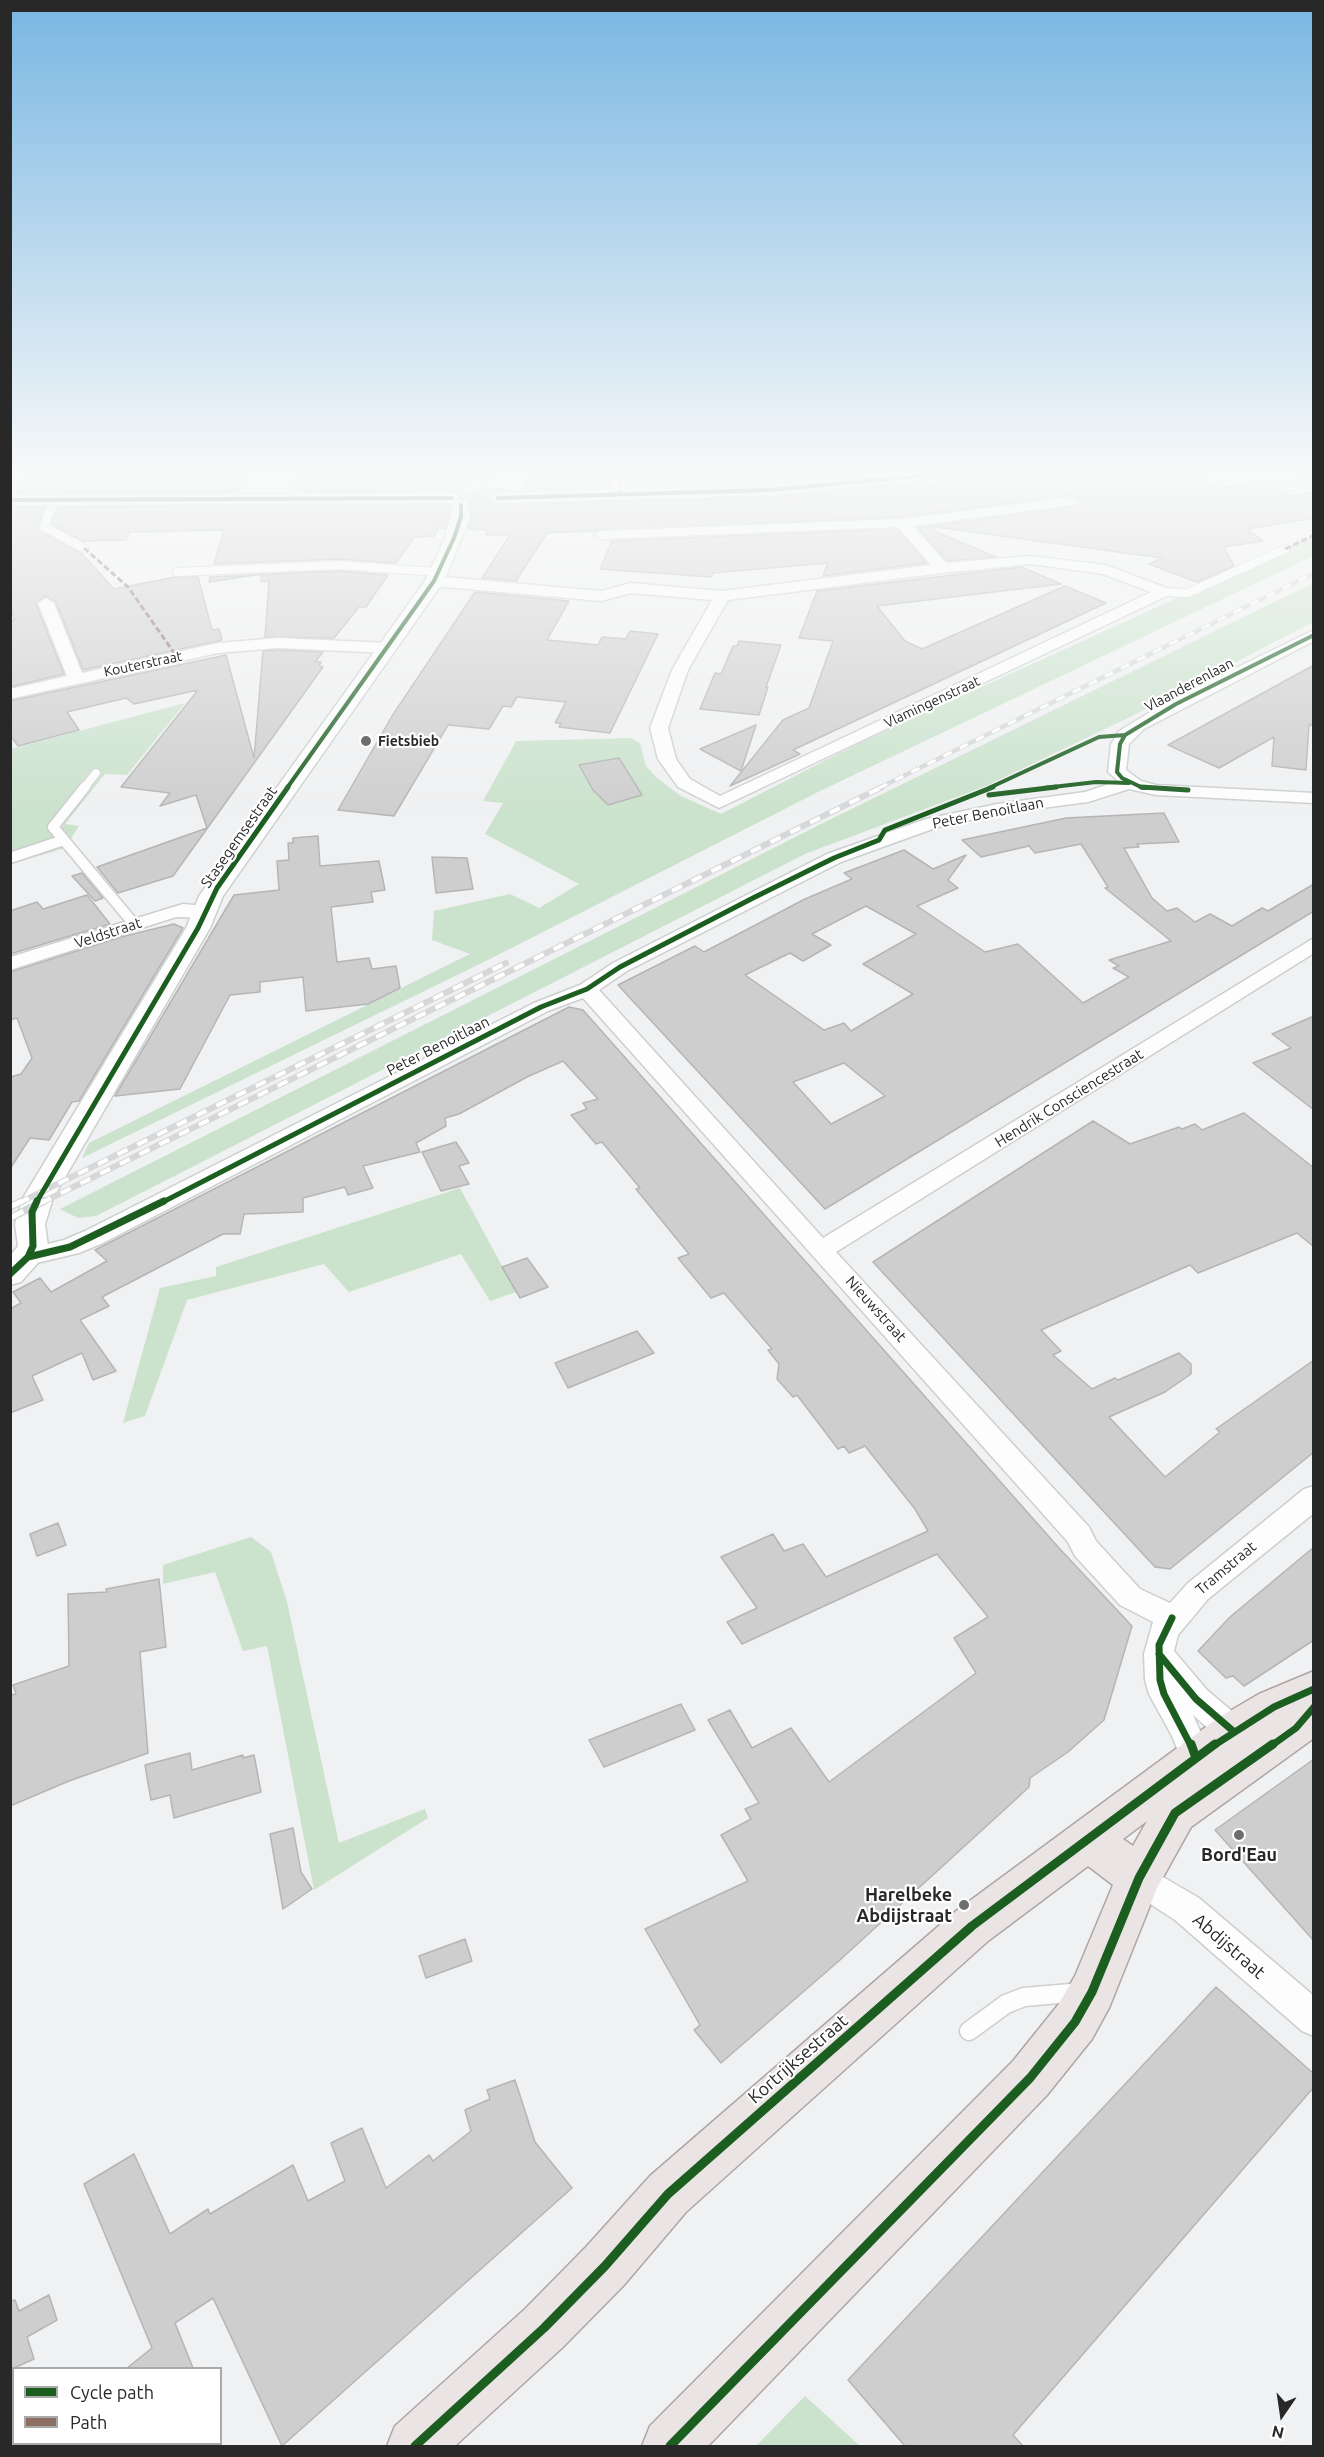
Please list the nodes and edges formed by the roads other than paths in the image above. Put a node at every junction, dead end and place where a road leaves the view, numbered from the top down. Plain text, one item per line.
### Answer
1 (429, 587) edge
2 (524, 587) edge
3 (795, 587) edge
4 (1150, 587) edge
5 (1202, 587) edge
6 (1164, 592) junction
7 (722, 596) junction
8 (46, 603) dead end
9 (1314, 635) edge
10 (388, 648) junction
11 (76, 679) junction
12 (10, 694) edge
13 (96, 773) dead end
14 (1129, 783) junction
15 (1314, 798) edge
16 (64, 840) junction
17 (10, 858) edge
18 (206, 912) junction
19 (135, 924) junction
20 (1314, 944) edge
21 (10, 964) edge
22 (587, 989) junction
23 (822, 1250) junction
24 (19, 1266) edge
25 (1314, 1497) edge
26 (1172, 1618) junction
27 (1159, 1654) junction
28 (1314, 1689) edge
29 (1314, 1707) edge
30 (1246, 1743) junction
31 (1196, 1758) junction
32 (1089, 1840) junction
33 (1139, 1878) junction
34 (1092, 1992) junction
35 (1314, 2019) edge
36 (969, 2031) dead end
37 (415, 2446) edge
38 (670, 2446) edge

1 - 10 street, Stasegemsestraat
2 - 7 street
3 - 7 street
4 - 6 street
5 - 6 lane
6 - 7 street, Vlamingenstraat
8 - 11 street
9 - 14 street, Vlaanderenlaan
10 - 11 street, Kouterstraat
10 - 18 street, Stasegemsestraat
11 - 12 street, Kouterstraat
13 - 16 lane
14 - 15 street
14 - 22 street, Peter Benoitlaan
16 - 17 lane
16 - 19 lane
18 - 19 street, Veldstraat
18 - 24 street, Stasegemsestraat
19 - 21 street, Veldstraat
20 - 23 street, Hendrik Consciencestraat
22 - 23 street, Nieuwstraat
22 - 24 street, Peter Benoitlaan
23 - 26 street, Nieuwstraat
25 - 26 street, Tramstraat
26 - 27 street, Tramstraat
27 - 30 street
27 - 31 street, Tramstraat
28 - 30 main road
29 - 30 main road
30 - 31 main road, Kortrijksestraat
30 - 33 main road
31 - 32 main road, Kortrijksestraat
32 - 33 main road
32 - 37 main road, Kortrijksestraat
33 - 34 main road
33 - 35 street, Abdijstraat
34 - 36 lane
34 - 38 main road

